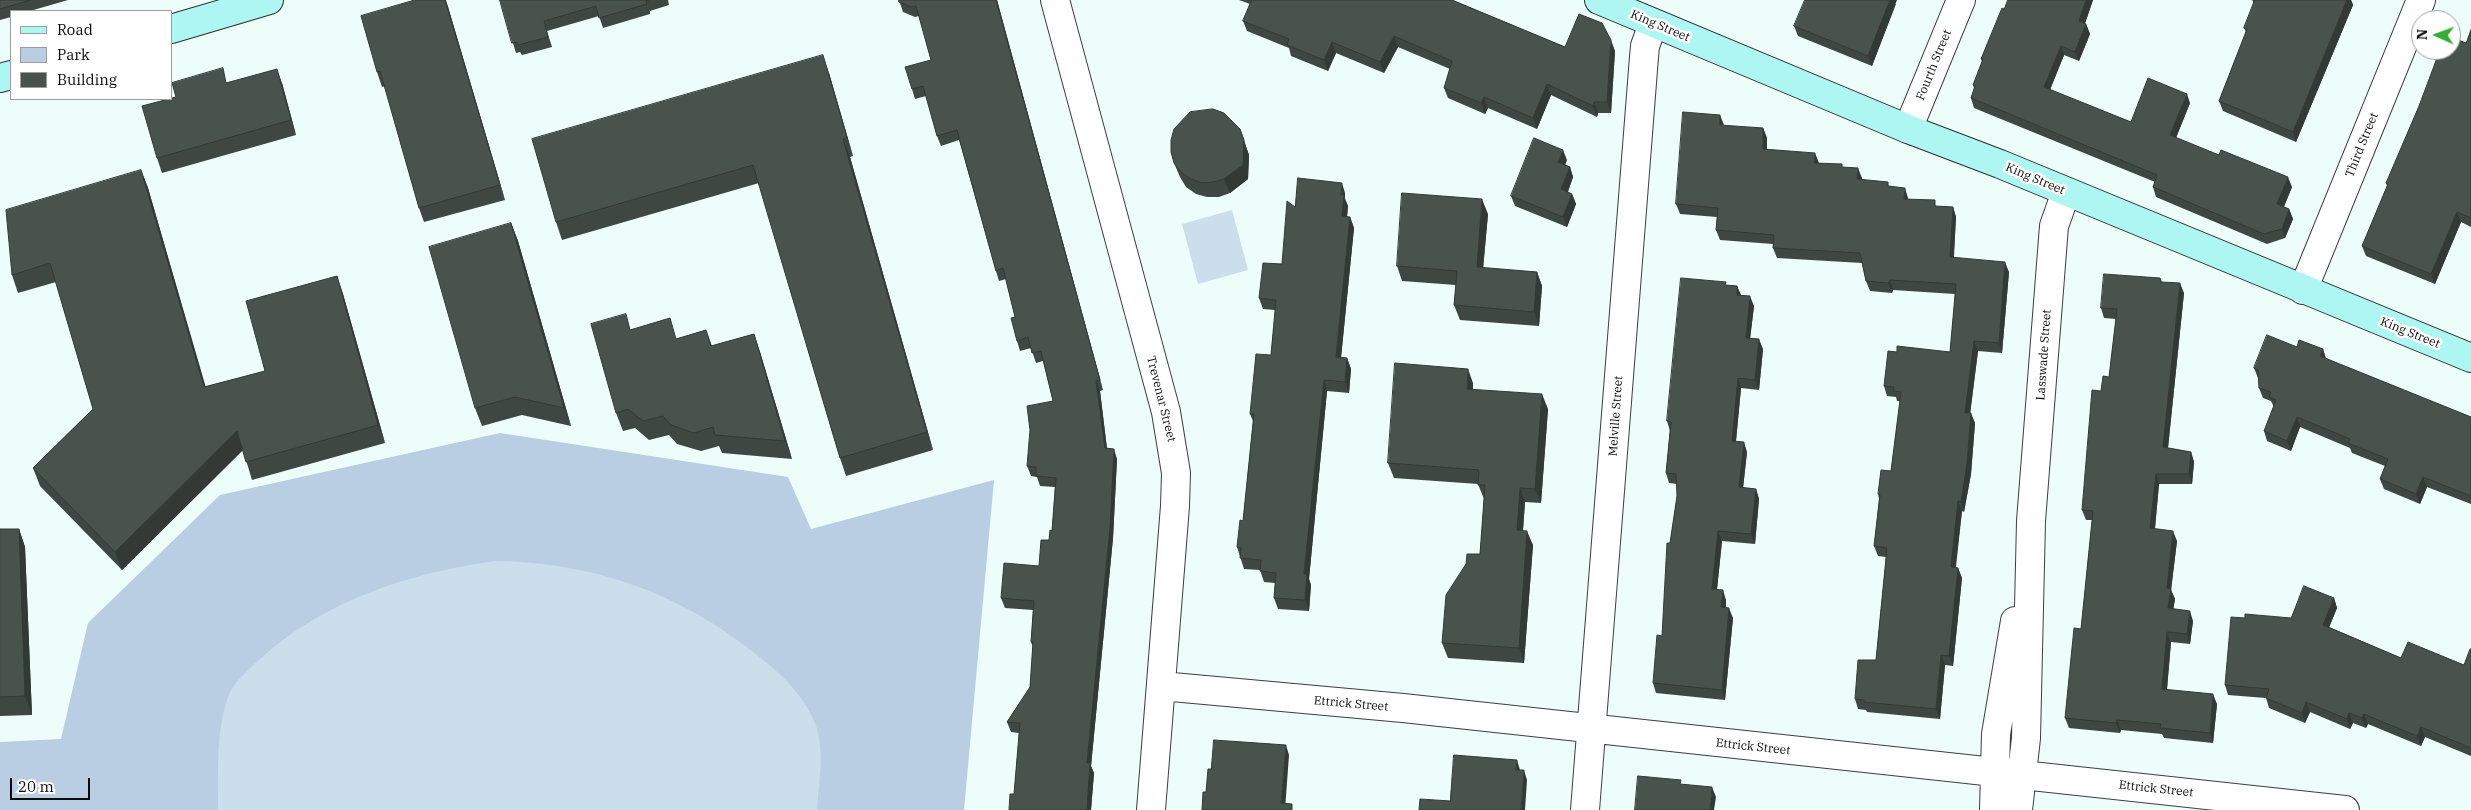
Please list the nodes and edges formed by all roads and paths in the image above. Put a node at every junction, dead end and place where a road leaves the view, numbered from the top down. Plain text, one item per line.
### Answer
1 (269, 0) edge
2 (1055, 0) edge
3 (1599, 0) edge
4 (1961, 0) edge
5 (2420, 0) edge
6 (1653, 24) junction
7 (172, 28) edge
8 (1908, 129) junction
9 (2066, 192) junction
10 (2303, 290) junction
11 (2471, 358) edge
12 (2031, 521) junction
13 (1161, 686) junction
14 (1592, 730) junction
15 (1995, 772) junction
16 (2023, 775) junction
17 (1151, 810) edge
18 (1586, 810) edge
19 (1994, 810) edge
20 (2018, 810) edge
21 (2345, 810) edge

1 - 7 main road
2 - 13 street, Trevenar Street
3 - 6 main road, King Street
4 - 8 street, Fourth Street
5 - 10 street, Third Street
6 - 8 main road, King Street
6 - 14 street, Melville Street
8 - 9 main road, King Street
9 - 10 main road, King Street
9 - 12 street, Lasswade Street
10 - 11 main road, King Street
12 - 15 street, Lasswade Street
12 - 16 street, Lasswade Street
13 - 14 street, Ettrick Street
13 - 17 street, Trevenar Street
14 - 15 street, Ettrick Street
14 - 18 street, Melville Street
15 - 16 street, Ettrick Street
15 - 19 street, Lasswade Street
16 - 20 street, Lasswade Street
16 - 21 street, Ettrick Street

